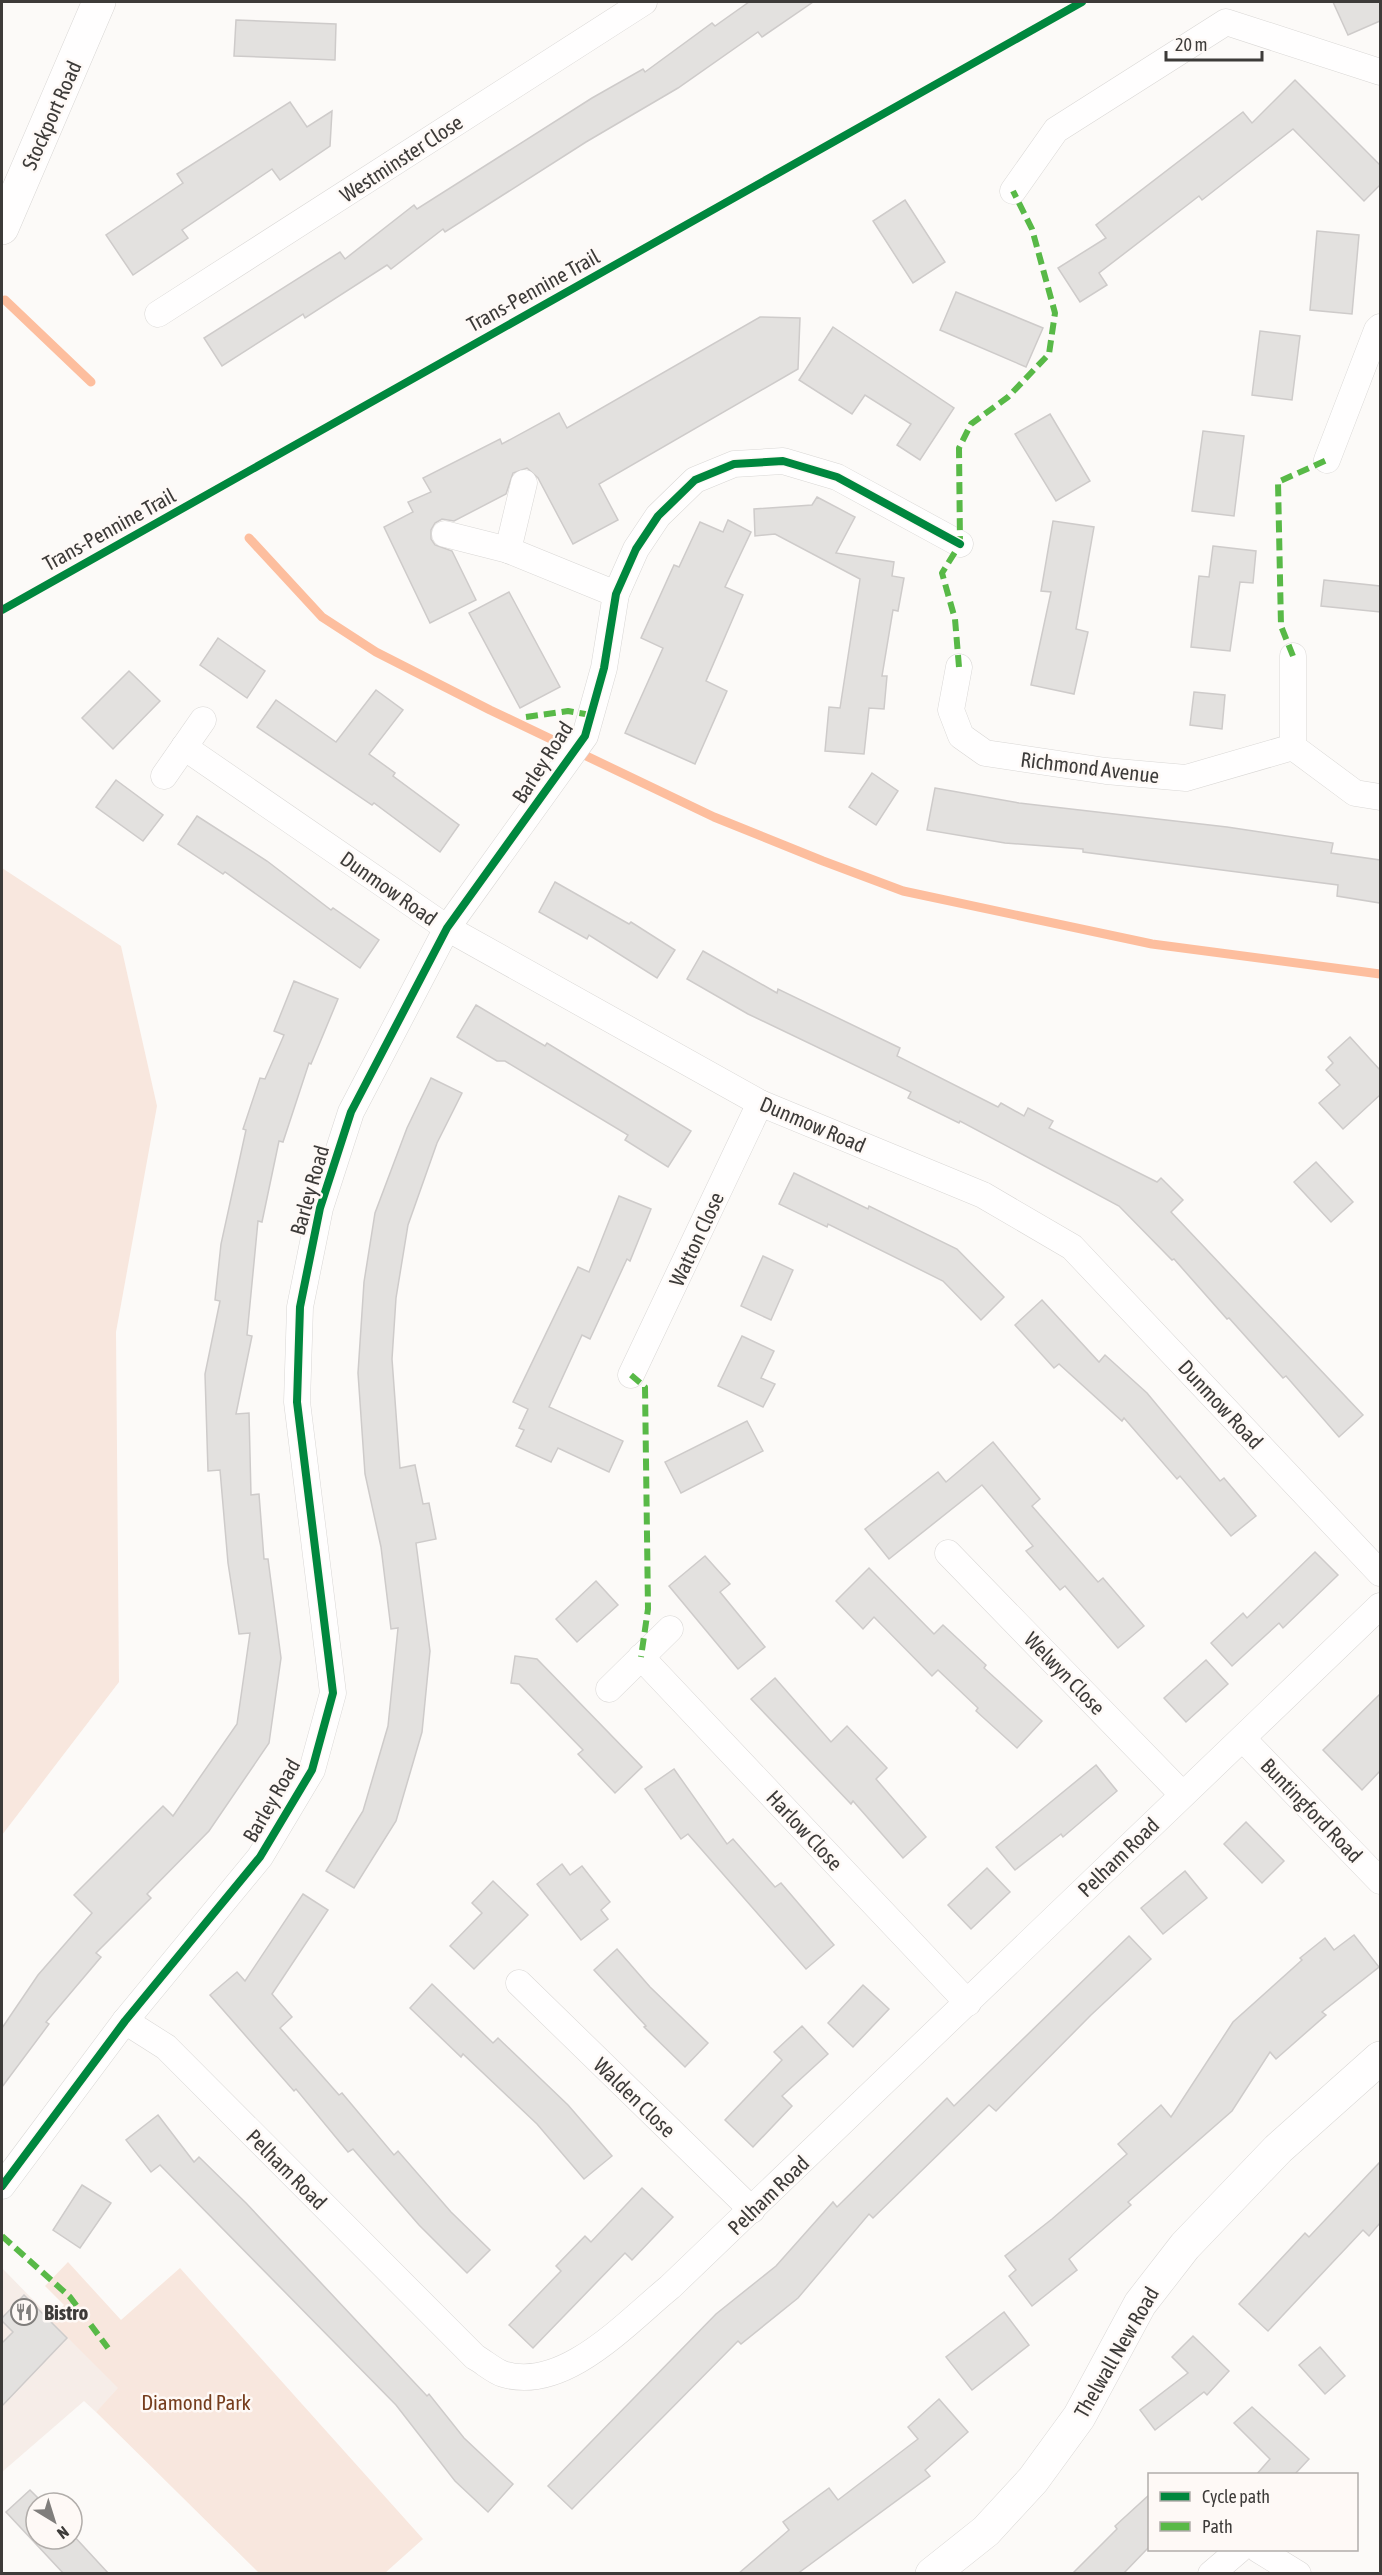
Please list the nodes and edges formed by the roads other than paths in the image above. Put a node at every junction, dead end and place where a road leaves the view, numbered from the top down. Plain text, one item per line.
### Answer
1 (99, 2) edge
2 (644, 2) edge
3 (1380, 72) edge
4 (1013, 191) dead end
5 (2, 228) edge
6 (158, 314) dead end
7 (1380, 327) edge
8 (1327, 460) dead end
9 (524, 483) dead end
10 (445, 534) dead end
11 (960, 544) dead end
12 (508, 550) junction
13 (616, 594) junction
14 (1293, 656) dead end
15 (958, 667) dead end
16 (202, 720) dead end
17 (184, 747) junction
18 (1293, 747) junction
19 (164, 776) dead end
20 (1380, 797) edge
21 (447, 928) junction
22 (760, 1103) junction
23 (631, 1375) dead end
24 (948, 1553) dead end
25 (1380, 1573) edge
26 (1380, 1606) edge
27 (670, 1629) dead end
28 (641, 1658) junction
29 (609, 1689) dead end
30 (1244, 1740) junction
31 (1182, 1794) junction
32 (1380, 1881) edge
33 (519, 1983) dead end
34 (968, 2003) junction
35 (125, 2021) junction
36 (1380, 2058) edge
37 (2, 2186) edge
38 (752, 2210) junction
39 (1238, 2551) edge
40 (1261, 2551) edge
41 (937, 2572) edge
42 (1211, 2574) edge
43 (1298, 2574) edge

1 - 5 main road, Stockport Road
2 - 6 street, Westminster Close
3 - 4 street
7 - 8 street
9 - 12 street
10 - 12 street
11 - 13 street, Barley Road
12 - 13 street
13 - 21 street, Barley Road
14 - 18 street
15 - 18 street, Richmond Avenue
16 - 17 street
17 - 19 street
17 - 21 street, Dunmow Road
18 - 20 street
21 - 22 street, Dunmow Road
21 - 35 street, Barley Road
22 - 23 street, Watton Close
22 - 25 street, Dunmow Road
24 - 31 street, Welwyn Close
26 - 30 street, Pelham Road
27 - 28 street
28 - 29 street
28 - 34 street, Harlow Close
30 - 31 street, Pelham Road
30 - 32 street, Buntingford Road
31 - 34 street, Pelham Road
33 - 38 street, Walden Close
34 - 38 street, Pelham Road
35 - 37 street, Barley Road
35 - 38 street, Pelham Road
36 - 41 main road, Thelwall New Road
39 - 42 street
40 - 43 street

